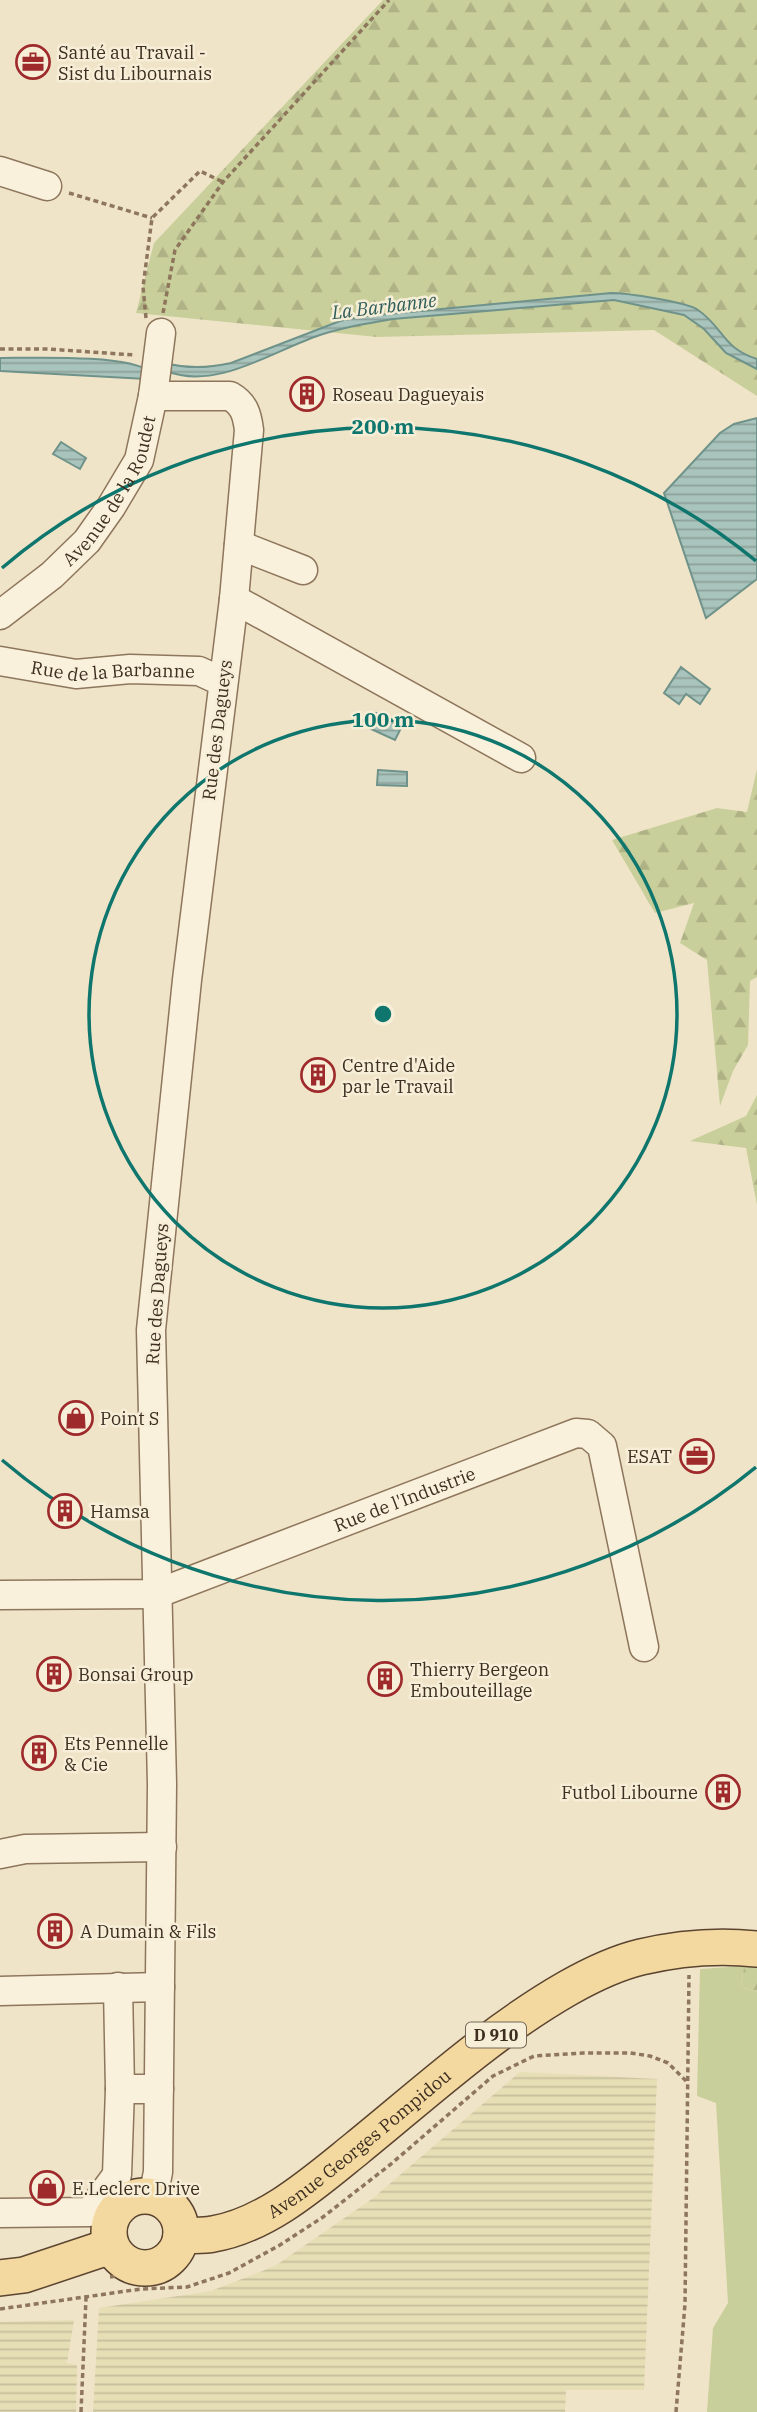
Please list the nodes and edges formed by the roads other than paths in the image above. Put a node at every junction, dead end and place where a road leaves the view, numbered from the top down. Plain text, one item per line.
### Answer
1 (0, 171) edge
2 (47, 186) road end
3 (161, 333) road end
4 (153, 396) junction
5 (239, 545) junction
6 (303, 570) dead end
7 (234, 599) junction
8 (0, 615) edge
9 (0, 661) edge
10 (223, 682) junction
11 (521, 758) dead end
12 (156, 1594) junction
13 (0, 1595) edge
14 (644, 1647) dead end
15 (162, 1847) junction
16 (0, 1854) edge
17 (757, 1949) edge
18 (118, 1987) junction
19 (160, 1987) junction
20 (0, 1991) edge
21 (120, 2089) junction
22 (159, 2089) junction
23 (153, 2197) junction
24 (0, 2213) edge
25 (181, 2236) junction
26 (111, 2246) junction
27 (0, 2278) edge

1 - 2 street
3 - 4 street, Avenue de la Roudet
4 - 5 street, Rue des Dagueys
4 - 8 street, Avenue de la Roudet
5 - 6 street
5 - 7 street, Rue des Dagueys
7 - 10 street, Rue des Dagueys
7 - 11 street
9 - 10 street, Rue de la Barbanne
10 - 12 street, Rue des Dagueys
12 - 13 street, Rue de l'Industrie
12 - 14 street, Rue de l'Industrie
12 - 15 street, Rue des Dagueys
15 - 16 street
15 - 19 street, Rue des Dagueys
17 - 25 main road, Avenue Georges Pompidou / D 910
18 - 19 street
18 - 20 street
18 - 21 street
19 - 22 street, Rue des Dagueys
21 - 22 street
21 - 24 street
22 - 23 street, Rue des Dagueys
23 - 25 main road
23 - 26 main road
25 - 26 main road
26 - 27 main road

